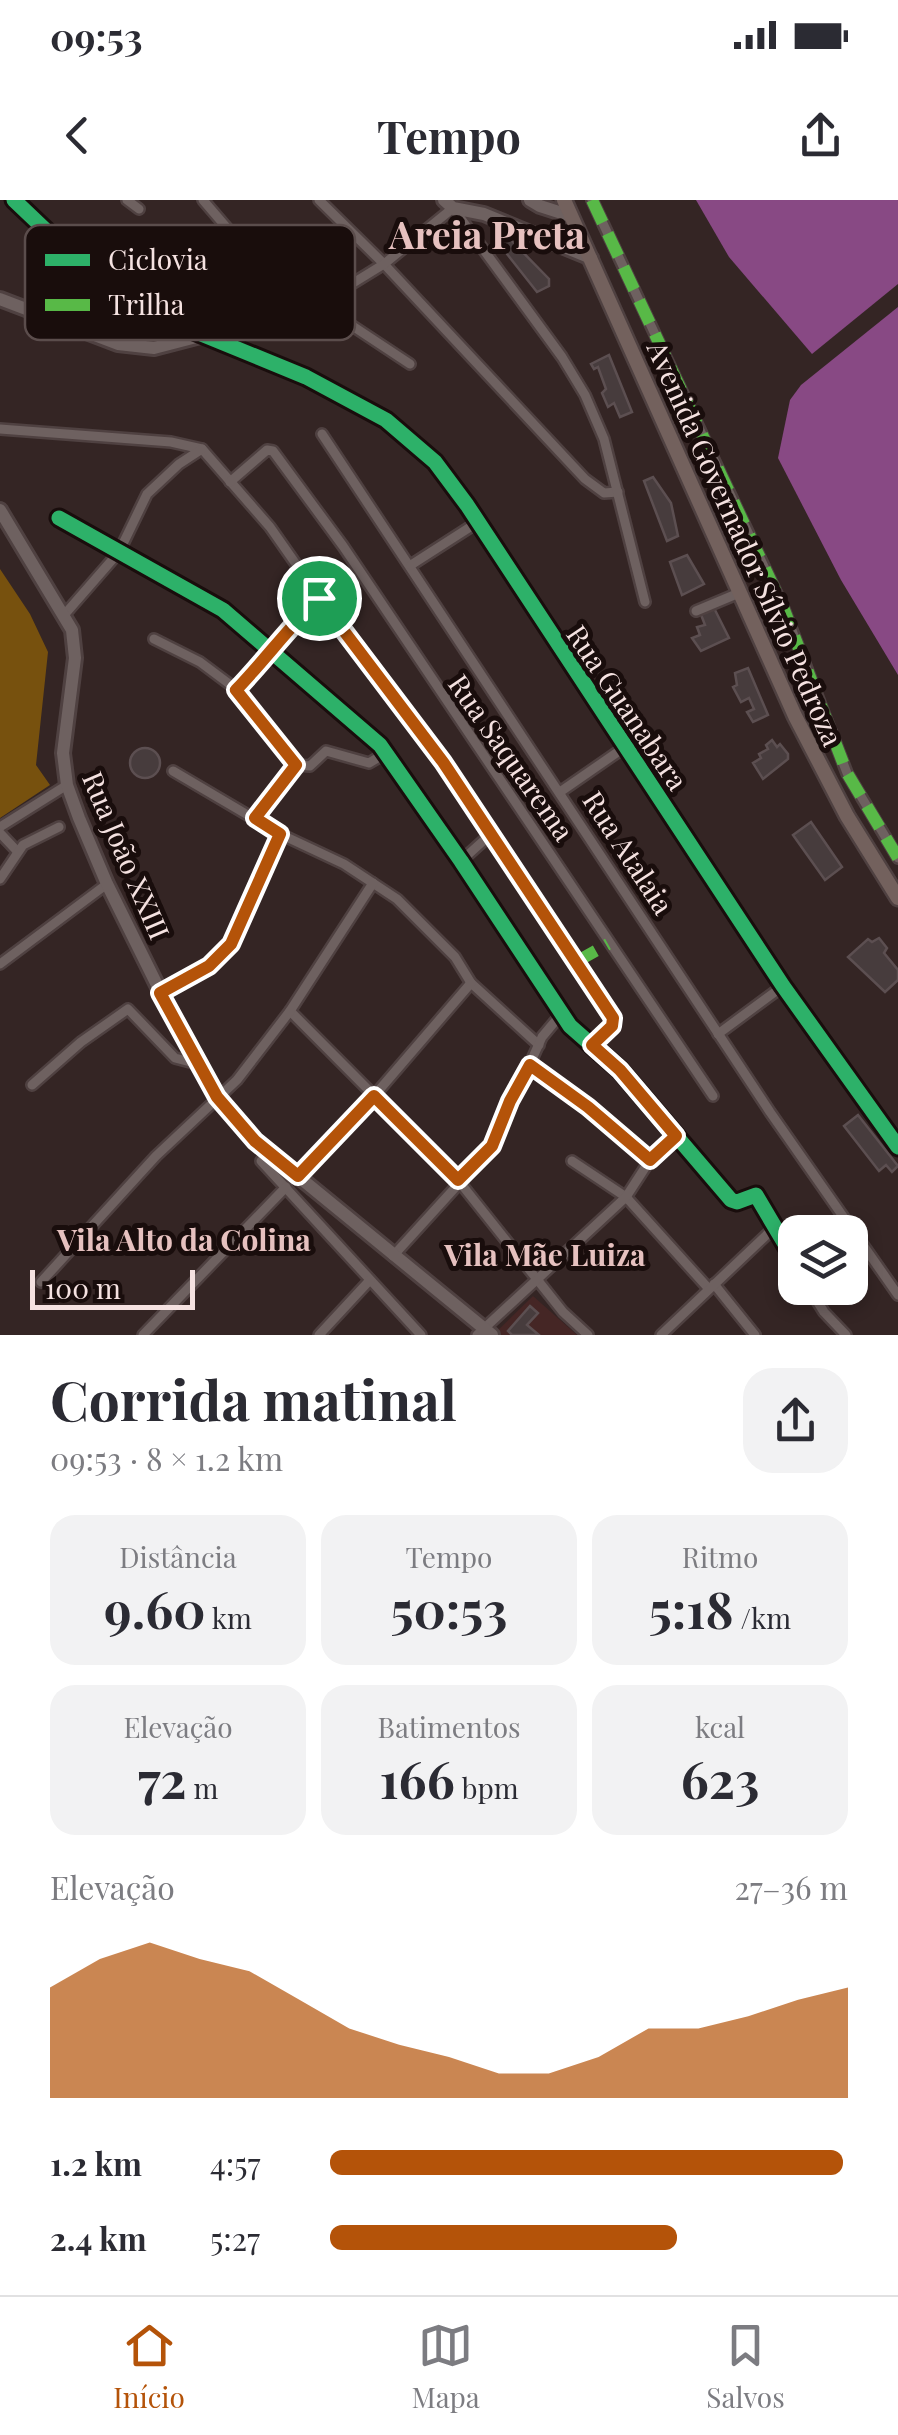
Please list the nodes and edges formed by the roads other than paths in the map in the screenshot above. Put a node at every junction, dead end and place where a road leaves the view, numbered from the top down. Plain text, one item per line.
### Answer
1 (14, 200) edge
2 (127, 200) edge
3 (203, 200) edge
4 (319, 200) edge
5 (530, 200) edge
6 (564, 200) edge
7 (592, 200) edge
8 (448, 204) edge
9 (139, 209) dead end
10 (571, 216) junction
11 (40, 225) edge
12 (226, 225) edge
13 (344, 225) edge
14 (355, 235) edge
15 (591, 258) junction
16 (384, 264) junction
17 (355, 282) edge
18 (0, 299) edge
19 (25, 309) edge
20 (355, 328) edge
21 (108, 340) edge
22 (185, 340) edge
23 (215, 340) edge
24 (410, 364) dead end
25 (0, 429) edge
26 (322, 434) dead end
27 (202, 450) junction
28 (230, 482) junction
29 (618, 492) junction
30 (0, 510) edge
31 (59, 518) dead end
32 (478, 522) junction
33 (119, 552) junction
34 (410, 565) junction
35 (739, 592) junction
36 (319, 598) junction
37 (645, 602) dead end
38 (696, 611) dead end
39 (64, 614) junction
40 (154, 639) dead end
41 (272, 650) junction
42 (236, 690) junction
43 (625, 747) junction
44 (386, 753) junction
45 (296, 765) junction
46 (173, 771) dead end
47 (67, 785) junction
48 (560, 792) junction
49 (255, 818) junction
50 (60, 827) dead end
51 (0, 830) edge
52 (492, 833) junction
53 (280, 834) junction
54 (17, 851) junction
55 (898, 858) edge
56 (461, 861) junction
57 (0, 879) edge
58 (373, 883) junction
59 (107, 884) junction
60 (898, 898) edge
61 (0, 964) edge
62 (471, 983) junction
63 (783, 986) junction
64 (160, 993) junction
65 (290, 1011) junction
66 (562, 1013) junction
67 (718, 1034) junction
68 (539, 1045) junction
69 (592, 1045) junction
70 (198, 1064) junction
71 (530, 1065) junction
72 (32, 1085) dead end
73 (374, 1096) junction
74 (713, 1096) dead end
75 (217, 1097) junction
76 (676, 1136) junction
77 (898, 1147) edge
78 (650, 1160) junction
79 (261, 1161) dead end
80 (572, 1162) dead end
81 (298, 1176) junction
82 (458, 1180) junction
83 (286, 1186) junction
84 (626, 1197) junction
85 (776, 1225) junction
86 (778, 1229) edge
87 (393, 1256) junction
88 (370, 1280) junction
89 (538, 1280) junction
90 (41, 1282) dead end
91 (712, 1286) junction
92 (898, 1294) edge
93 (820, 1305) edge
94 (485, 1333) edge
95 (142, 1335) edge
96 (319, 1335) edge
97 (422, 1335) edge
98 (588, 1335) edge
99 (661, 1335) edge
100 (755, 1335) edge
101 (846, 1335) edge

1 - 11 street
2 - 9 street
3 - 12 street
4 - 13 street
5 - 10 street
6 - 10 main road, Avenida Governador Sílvio Pedroza
7 - 55 street
8 - 15 street
8 - 16 street
8 - 29 street
10 - 15 main road, Avenida Governador Sílvio Pedroza
14 - 16 street
15 - 35 main road, Avenida Governador Sílvio Pedroza
16 - 17 street
16 - 29 street
18 - 19 street
20 - 24 street
21 - 22 street
23 - 32 street, Rua Guanabara
25 - 27 street
26 - 34 street, Rua Atalaia
27 - 28 street
27 - 33 street
28 - 36 street
28 - 74 street, Rua Saquarema
29 - 37 street
30 - 39 street, Rua João XXIII
31 - 33 street
32 - 34 street
32 - 43 street, Rua Guanabara
33 - 39 street
33 - 41 street
34 - 48 street, Rua Atalaia
35 - 38 street
35 - 60 main road, Avenida Governador Sílvio Pedroza
36 - 41 street
36 - 52 street
39 - 47 street, Rua João XXIII
40 - 42 street
41 - 42 street
41 - 44 street
42 - 45 street
43 - 48 street
43 - 63 street, Rua Guanabara
44 - 45 street
44 - 56 street
45 - 49 street
46 - 49 street
47 - 51 street
47 - 59 street, Rua João XXIII
48 - 67 street, Rua Atalaia
49 - 53 street
50 - 54 street
51 - 54 street
52 - 56 street
52 - 69 street
53 - 58 street
53 - 64 street
54 - 57 street
56 - 66 street
58 - 62 street
58 - 65 street
59 - 61 street
59 - 64 street, Rua João XXIII
62 - 68 street
62 - 73 street
63 - 67 street
63 - 77 street, Rua Guanabara
64 - 70 street, Rua João XXIII
65 - 73 street
65 - 75 street
66 - 68 street
66 - 69 street
67 - 92 street, Rua Atalaia
68 - 71 street
69 - 76 street
70 - 72 street
70 - 75 street, Rua João XXIII
71 - 78 street
71 - 82 street
73 - 81 street
73 - 82 street
75 - 81 street, Rua João XXIII
75 - 90 street
76 - 78 street
76 - 85 street
78 - 84 street
79 - 83 street
80 - 84 street
81 - 87 street, Rua João XXIII
82 - 87 street
82 - 89 street
83 - 88 street
83 - 95 street
84 - 89 street
84 - 91 street
85 - 86 street
85 - 91 street
87 - 94 street, Rua João XXIII
88 - 96 street
88 - 97 street
89 - 94 street
89 - 98 street
91 - 99 street
91 - 100 street
93 - 101 street

